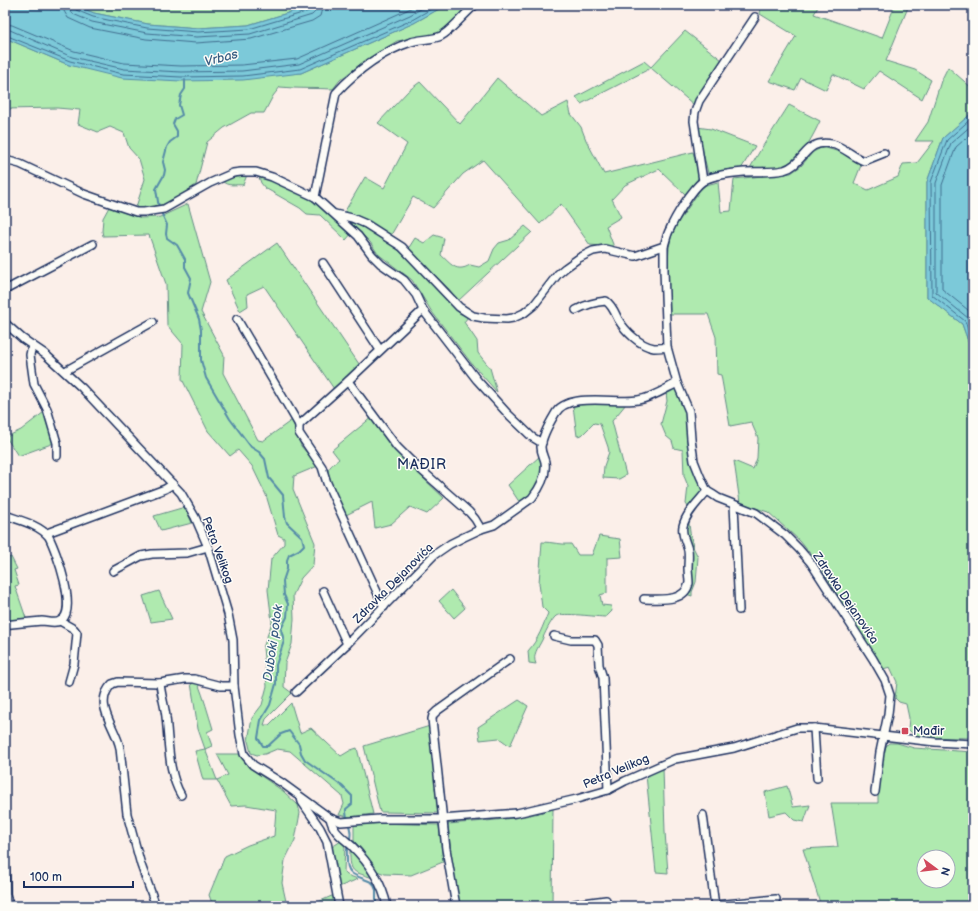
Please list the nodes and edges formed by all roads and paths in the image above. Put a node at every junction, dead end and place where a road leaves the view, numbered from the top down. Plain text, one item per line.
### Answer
1 (475, 5) edge
2 (755, 17) dead end
3 (884, 153) dead end
4 (5, 160) edge
5 (703, 181) junction
6 (315, 197) junction
7 (334, 214) junction
8 (93, 244) dead end
9 (664, 246) junction
10 (323, 263) dead end
11 (5, 290) edge
12 (423, 310) junction
13 (576, 310) dead end
14 (237, 319) dead end
15 (153, 322) dead end
16 (5, 323) edge
17 (32, 345) junction
18 (667, 347) junction
19 (380, 350) junction
20 (65, 371) junction
21 (348, 381) junction
22 (677, 383) junction
23 (299, 425) junction
24 (542, 442) junction
25 (57, 456) dead end
26 (173, 484) junction
27 (707, 491) junction
28 (734, 504) junction
29 (5, 515) edge
30 (481, 529) junction
31 (46, 533) junction
32 (208, 547) junction
33 (113, 570) dead end
34 (323, 591) dead end
35 (644, 599) dead end
36 (384, 607) junction
37 (739, 610) dead end
38 (60, 621) junction
39 (5, 625) edge
40 (554, 636) dead end
41 (347, 644) junction
42 (510, 659) dead end
43 (69, 682) dead end
44 (160, 684) junction
45 (234, 686) junction
46 (296, 692) dead end
47 (814, 728) junction
48 (884, 736) junction
49 (973, 744) edge
50 (817, 778) dead end
51 (608, 790) junction
52 (875, 792) dead end
53 (181, 796) dead end
54 (301, 797) junction
55 (703, 815) dead end
56 (330, 818) junction
57 (442, 819) junction
58 (5, 863) edge
59 (776, 899) dead end
60 (575, 904) dead end
61 (715, 905) edge
62 (9, 906) edge
63 (156, 906) edge
64 (339, 906) edge
65 (387, 906) edge
66 (456, 906) edge
67 (606, 906) edge

1 - 6 street
2 - 5 street
3 - 5 street
4 - 6 street
5 - 9 street
6 - 7 street
7 - 9 street
7 - 12 street
8 - 11 street
9 - 18 street
10 - 19 street
12 - 19 street
12 - 24 street
13 - 18 street
14 - 23 street
15 - 20 street
16 - 17 street, Petra Velikog
17 - 20 street, Petra Velikog
17 - 25 street
18 - 22 street
19 - 21 street
20 - 26 street, Petra Velikog
21 - 23 street
21 - 30 street
22 - 24 street, Zdravka Dejanovića
22 - 27 street
23 - 36 street
24 - 30 street, Zdravka Dejanovića
26 - 31 street
26 - 32 street, Petra Velikog
27 - 28 street, Zdravka Dejanovića
27 - 35 street
28 - 37 street
28 - 48 street, Zdravka Dejanovića
29 - 31 street
30 - 36 street, Zdravka Dejanovića
31 - 38 street
32 - 33 street
32 - 45 street, Petra Velikog
34 - 41 street
36 - 41 street, Zdravka Dejanovića
38 - 39 street
38 - 43 street
40 - 51 street
41 - 46 street, Zdravka Dejanovića
42 - 57 street
44 - 45 street
44 - 53 street
44 - 63 street
45 - 54 street, Petra Velikog
47 - 48 street, Petra Velikog
47 - 50 street
47 - 51 street, Petra Velikog
48 - 49 street, Petra Velikog
48 - 52 street, Zdravka Dejanovića
51 - 57 street, Petra Velikog
54 - 56 street, Petra Velikog
54 - 64 street
55 - 61 street
56 - 57 street, Petra Velikog
56 - 65 street, Petra Velikog
57 - 66 street
58 - 62 street
59 - 61 street
60 - 67 street

